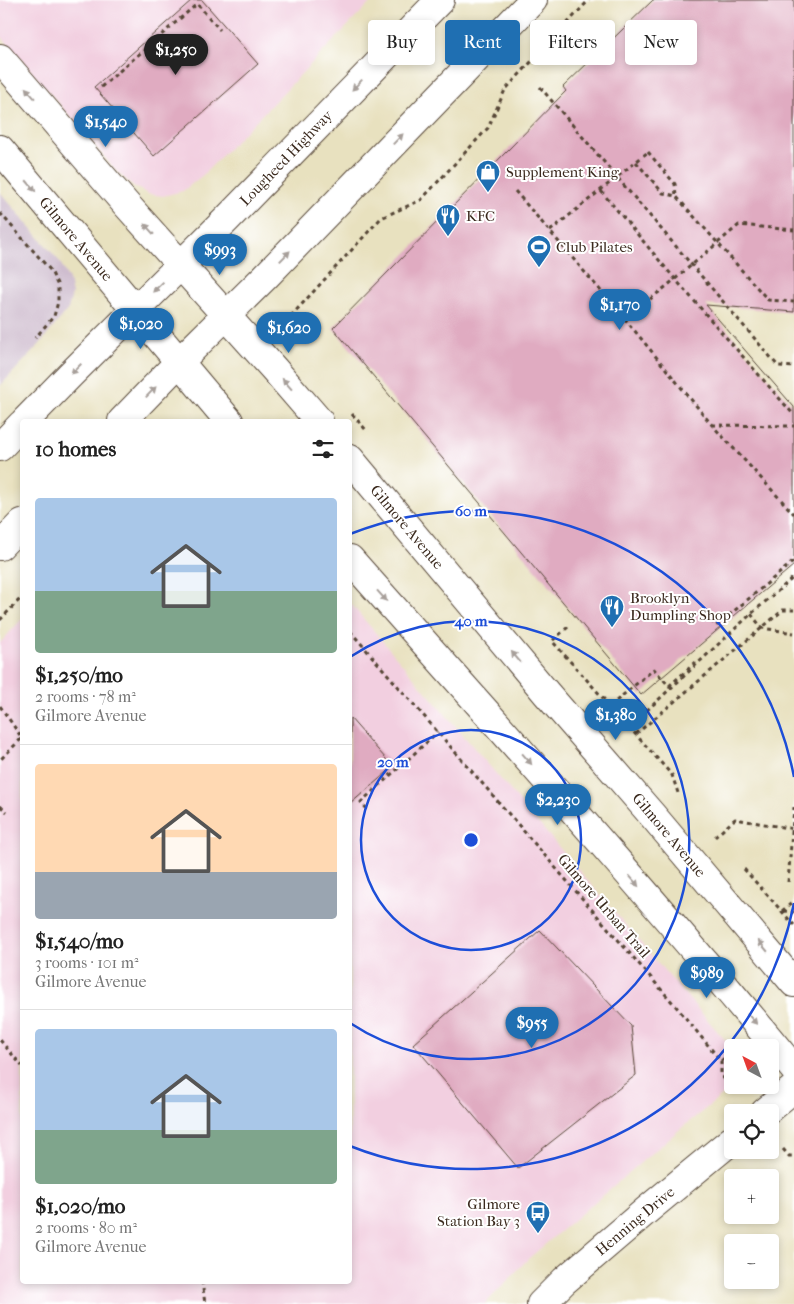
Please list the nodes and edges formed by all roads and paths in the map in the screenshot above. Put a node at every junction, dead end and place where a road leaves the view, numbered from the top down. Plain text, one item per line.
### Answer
1 (440, 0) edge
2 (533, 0) edge
3 (589, 0) edge
4 (220, 30) dead end
5 (0, 58) edge
6 (101, 87) dead end
7 (540, 87) dead end
8 (0, 149) edge
9 (636, 162) junction
10 (515, 191) dead end
11 (601, 191) junction
12 (676, 196) junction
13 (0, 213) edge
14 (794, 230) edge
15 (550, 232) junction
16 (718, 243) junction
17 (182, 265) junction
18 (675, 279) junction
19 (794, 302) edge
20 (135, 310) junction
21 (227, 316) junction
22 (625, 319) junction
23 (281, 327) dead end
24 (35, 338) dead end
25 (179, 362) junction
26 (794, 367) edge
27 (794, 415) edge
28 (27, 419) edge
29 (124, 419) edge
30 (227, 419) edge
31 (317, 419) edge
32 (712, 425) junction
33 (20, 426) edge
34 (794, 426) edge
35 (0, 448) edge
36 (352, 461) edge
37 (794, 514) edge
38 (20, 525) edge
39 (0, 546) edge
40 (794, 560) edge
41 (352, 562) edge
42 (794, 577) edge
43 (20, 599) edge
44 (794, 610) edge
45 (706, 614) dead end
46 (751, 614) junction
47 (0, 620) edge
48 (744, 621) junction
49 (568, 627) dead end
50 (352, 633) edge
51 (794, 633) edge
52 (0, 706) edge
53 (610, 706) junction
54 (629, 727) junction
55 (438, 732) junction
56 (636, 734) junction
57 (20, 735) edge
58 (20, 740) edge
59 (0, 760) edge
60 (680, 798) dead end
61 (0, 806) edge
62 (794, 807) edge
63 (368, 809) dead end
64 (7, 812) dead end
65 (793, 829) edge
66 (709, 830) dead end
67 (715, 837) junction
68 (721, 843) dead end
69 (792, 846) edge
70 (738, 862) dead end
71 (788, 882) dead end
72 (794, 901) edge
73 (782, 912) junction
74 (794, 912) edge
75 (794, 925) edge
76 (794, 983) edge
77 (0, 1040) edge
78 (722, 1061) joint
79 (20, 1064) edge
80 (794, 1069) edge
81 (724, 1079) edge
82 (794, 1088) edge
83 (775, 1104) edge
84 (724, 1147) edge
85 (783, 1148) dead end
86 (794, 1156) edge
87 (202, 1284) edge
88 (205, 1304) edge
89 (541, 1304) edge

1 -> 17 main road, Lougheed Highway
21 -> 2 main road
3 - 23 path
4 - 6 path
17 -> 5 main road
7 - 26 path
8 -> 20 main road, Gilmore Avenue
9 - 11 path, bridge
9 - 12 path
9 - 12 path, bridge
10 - 15 path
11 - 15 path, bridge
11 - 18 path
12 - 16 path
13 - 24 path
14 - 16 path, bridge
15 - 22 path
16 - 18 path, bridge
16 - 19 path
17 -> 20 main road, Lougheed Highway
17 - 21 main road
18 - 22 path, bridge
18 - 27 path
20 - 25 main road, Gilmore Avenue
20 -> 28 main road, Lougheed Highway
21 - 25 main road
31 -> 21 main road
22 - 32 path
29 -> 25 main road
25 - 30 main road, Gilmore Avenue
32 - 34 path
32 - 37 path
33 - 35 main road
76 -> 36 main road, Gilmore Avenue
38 - 39 main road
40 - 45 path
41 -> 80 main road
42 - 46 path
43 - 47 path
44 - 56 path
46 - 48 path
46 - 51 path, bridge
48 - 53 path
48 - 54 path
49 - 53 path
50 - 55 path, Gilmore Urban Trail
52 - 57 path
53 - 54 path
54 - 56 path
55 - 63 path
55 - 78 path, Gilmore Urban Trail
56 - 60 path
58 - 59 path
61 - 64 path
62 - 65 path
65 - 67 path
65 - 69 path
66 - 67 path
67 - 68 path
69 - 71 path
70 - 73 path
72 - 73 path
73 - 74 path
73 - 75 path
77 - 79 path
78 - 81 path, Gilmore Urban Trail
82 - 83 main road
84 - 89 main road, Henning Drive
85 - 86 path
87 - 88 path

